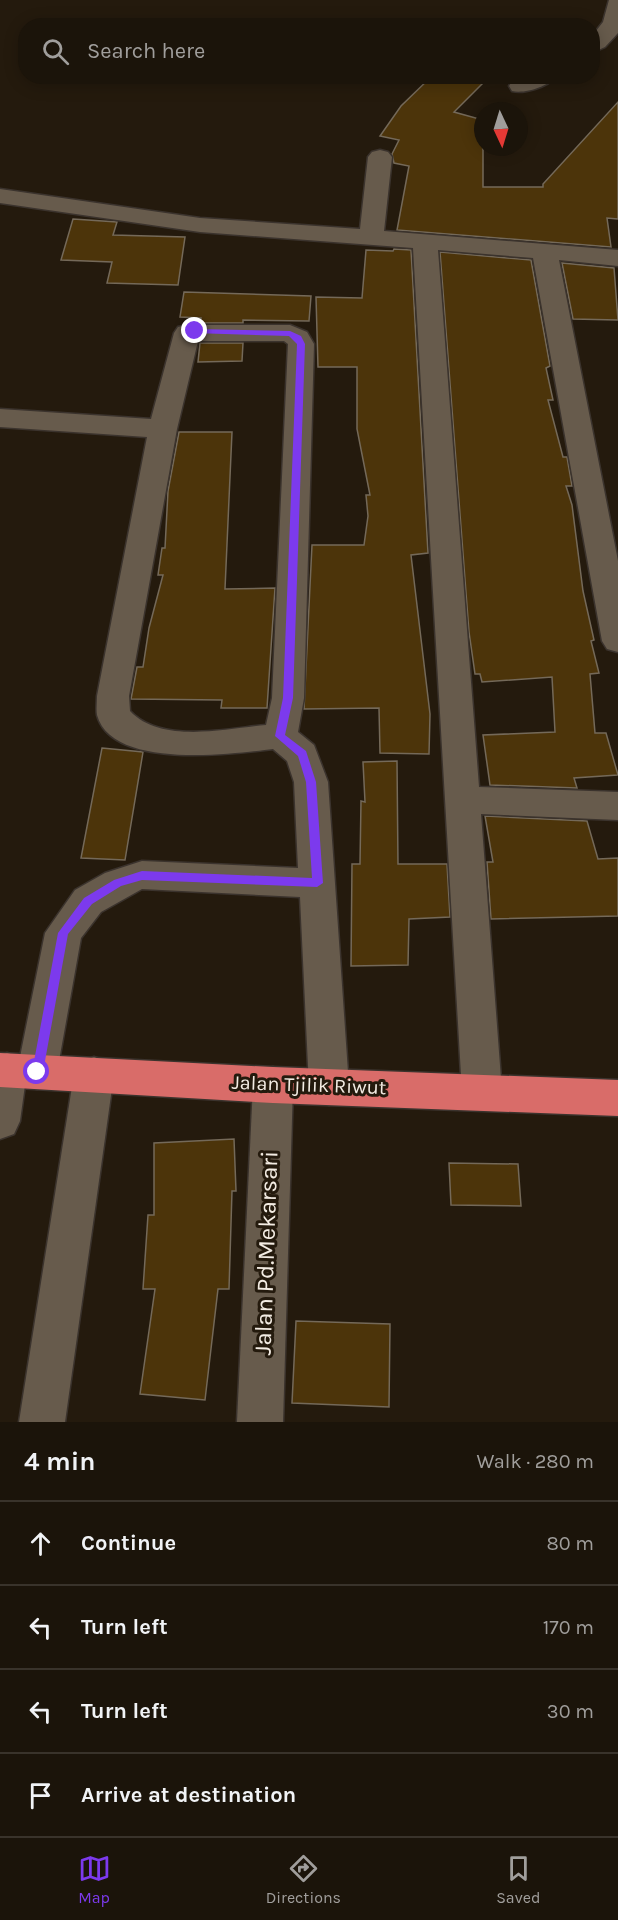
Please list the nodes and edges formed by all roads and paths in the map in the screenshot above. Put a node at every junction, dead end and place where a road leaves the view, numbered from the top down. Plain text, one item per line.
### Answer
1 (618, 2) edge
2 (600, 40) edge
3 (527, 84) edge
4 (520, 87) dead end
5 (380, 157) dead end
6 (0, 196) edge
7 (371, 237) junction
8 (425, 241) junction
9 (544, 250) junction
10 (618, 258) edge
11 (0, 418) edge
12 (163, 429) junction
13 (618, 641) edge
14 (280, 736) junction
15 (462, 800) junction
16 (618, 806) edge
17 (317, 883) junction
18 (15, 1071) edge
19 (94, 1074) junction
20 (273, 1085) junction
21 (329, 1087) junction
22 (482, 1092) junction
23 (618, 1098) edge
24 (0, 1121) edge
25 (42, 1422) edge
26 (260, 1422) edge

1 - 2 street
3 - 4 street
5 - 7 street
6 - 7 street
7 - 8 street
8 - 9 street
8 - 15 street
9 - 10 street
9 - 13 street
11 - 12 street
12 - 14 street
12 - 14 street
14 - 17 street
15 - 16 street
15 - 22 street
17 - 18 street
17 - 21 street
18 - 19 highway, Jalan Tjilik Riwut
18 - 24 street
19 - 20 highway, Jalan Tjilik Riwut
19 - 25 street
20 - 21 highway, Jalan Tjilik Riwut
20 - 26 street, Jalan Pd.Mekarsari
21 - 22 highway, Jalan Tjilik Riwut
22 - 23 highway, Jalan Tjilik Riwut

